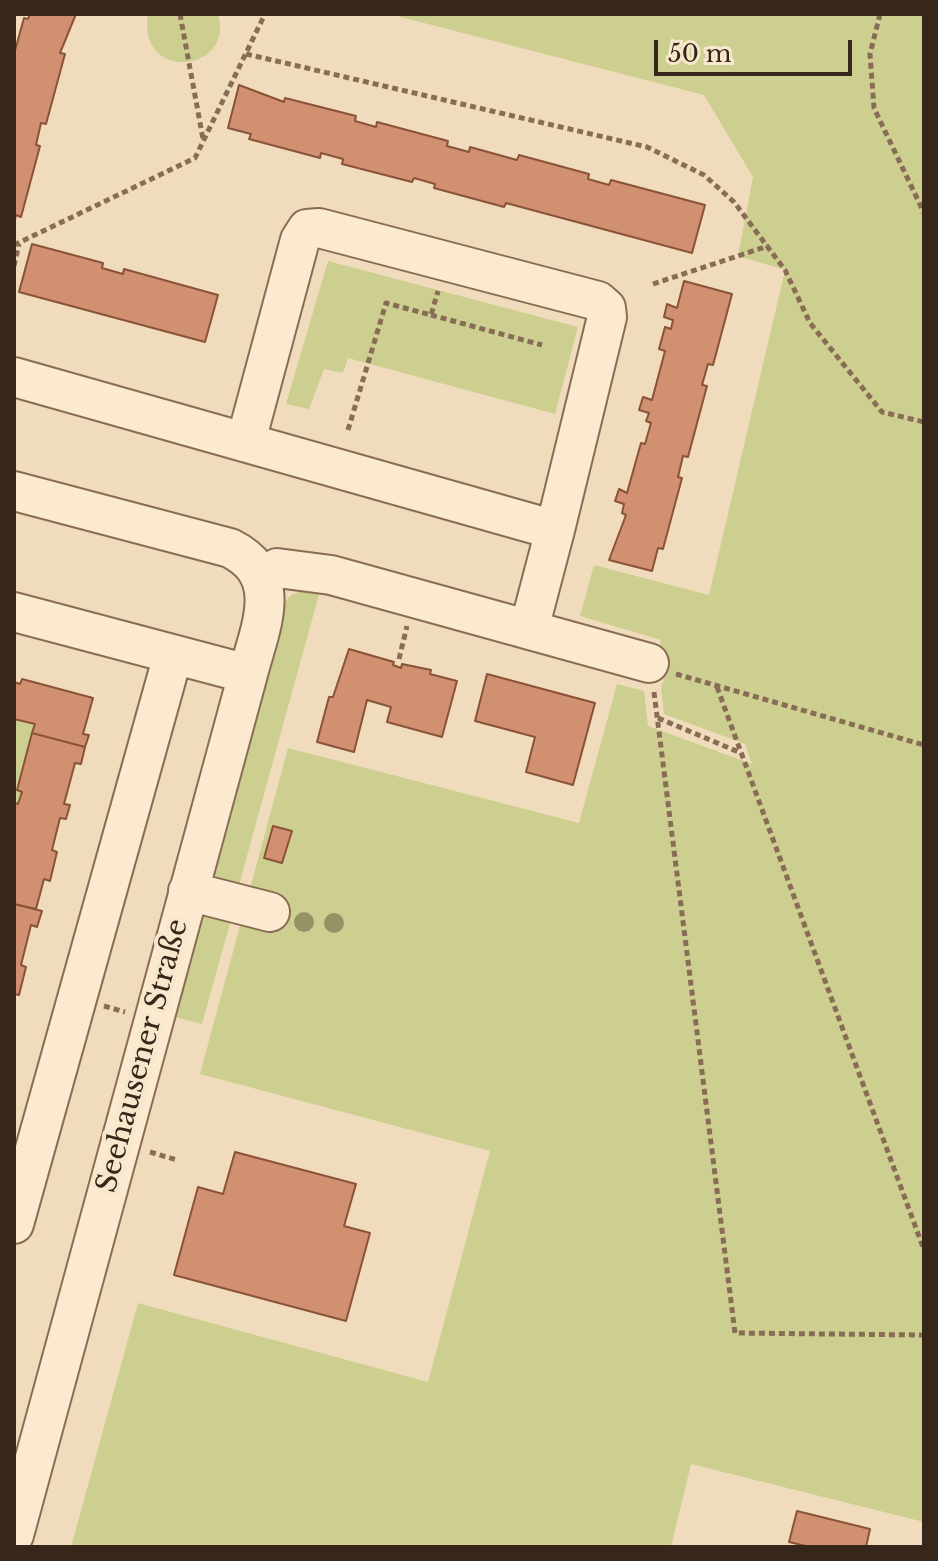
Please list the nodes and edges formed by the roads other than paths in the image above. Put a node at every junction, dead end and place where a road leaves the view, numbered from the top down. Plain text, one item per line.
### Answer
1 (14, 377) edge
2 (246, 441) junction
3 (14, 491) edge
4 (555, 530) junction
5 (261, 577) junction
6 (14, 612) edge
7 (529, 629) junction
8 (173, 655) junction
9 (649, 663) road end
10 (248, 674) junction
11 (188, 891) junction
12 (270, 912) dead end
13 (14, 1224) edge
14 (14, 1535) edge

1 - 2 street
2 - 4 street
2 - 4 street
3 - 5 street
4 - 7 street
5 - 7 street
5 - 10 street, Seehausener Straße
6 - 8 street
7 - 9 street
8 - 10 street
8 - 13 street
10 - 11 street, Seehausener Straße
11 - 12 street
11 - 14 street, Seehausener Straße

